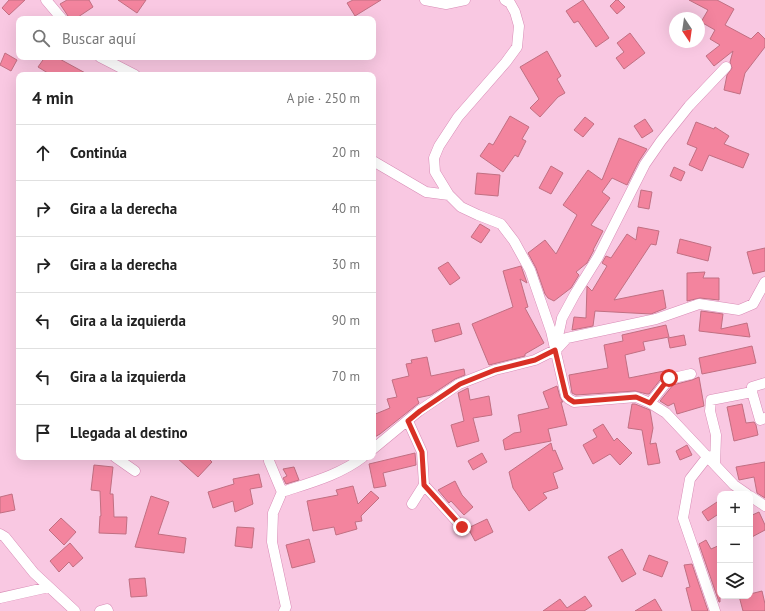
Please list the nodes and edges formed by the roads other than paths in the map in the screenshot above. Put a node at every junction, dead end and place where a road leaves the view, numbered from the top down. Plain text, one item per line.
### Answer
1 (46, 0) edge
2 (425, 0) edge
3 (465, 0) edge
4 (505, 0) edge
5 (59, 16) edge
6 (106, 60) edge
7 (726, 67) dead end
8 (129, 72) edge
9 (376, 163) edge
10 (449, 195) junction
11 (765, 282) edge
12 (555, 350) junction
13 (691, 374) dead end
14 (765, 383) edge
15 (752, 392) junction
16 (650, 403) junction
17 (765, 418) edge
18 (408, 421) junction
19 (376, 447) edge
20 (708, 456) junction
21 (119, 460) edge
22 (269, 460) edge
23 (360, 460) edge
24 (715, 465) junction
25 (135, 472) dead end
26 (424, 485) junction
27 (743, 491) edge
28 (282, 492) junction
29 (753, 498) edge
30 (412, 504) dead end
31 (765, 506) edge
32 (462, 527) dead end
33 (0, 534) edge
34 (49, 587) junction
35 (0, 598) edge
36 (75, 611) edge
37 (100, 611) edge
38 (108, 611) edge
39 (284, 611) edge
40 (715, 611) edge

1 - 5 street
2 - 3 street
4 - 10 street
6 - 8 street
7 - 12 street
9 - 10 street
10 - 12 street
11 - 12 street
12 - 16 street
12 - 18 street
13 - 16 street
14 - 15 street
15 - 17 street
15 - 24 street
16 - 20 street
18 - 19 street
18 - 26 street
20 - 24 street
20 - 40 street
21 - 25 street
22 - 28 street
23 - 28 street
24 - 27 street
26 - 30 street
26 - 32 street
28 - 39 street
29 - 31 street
33 - 34 street
34 - 35 street
34 - 36 street
37 - 38 street

